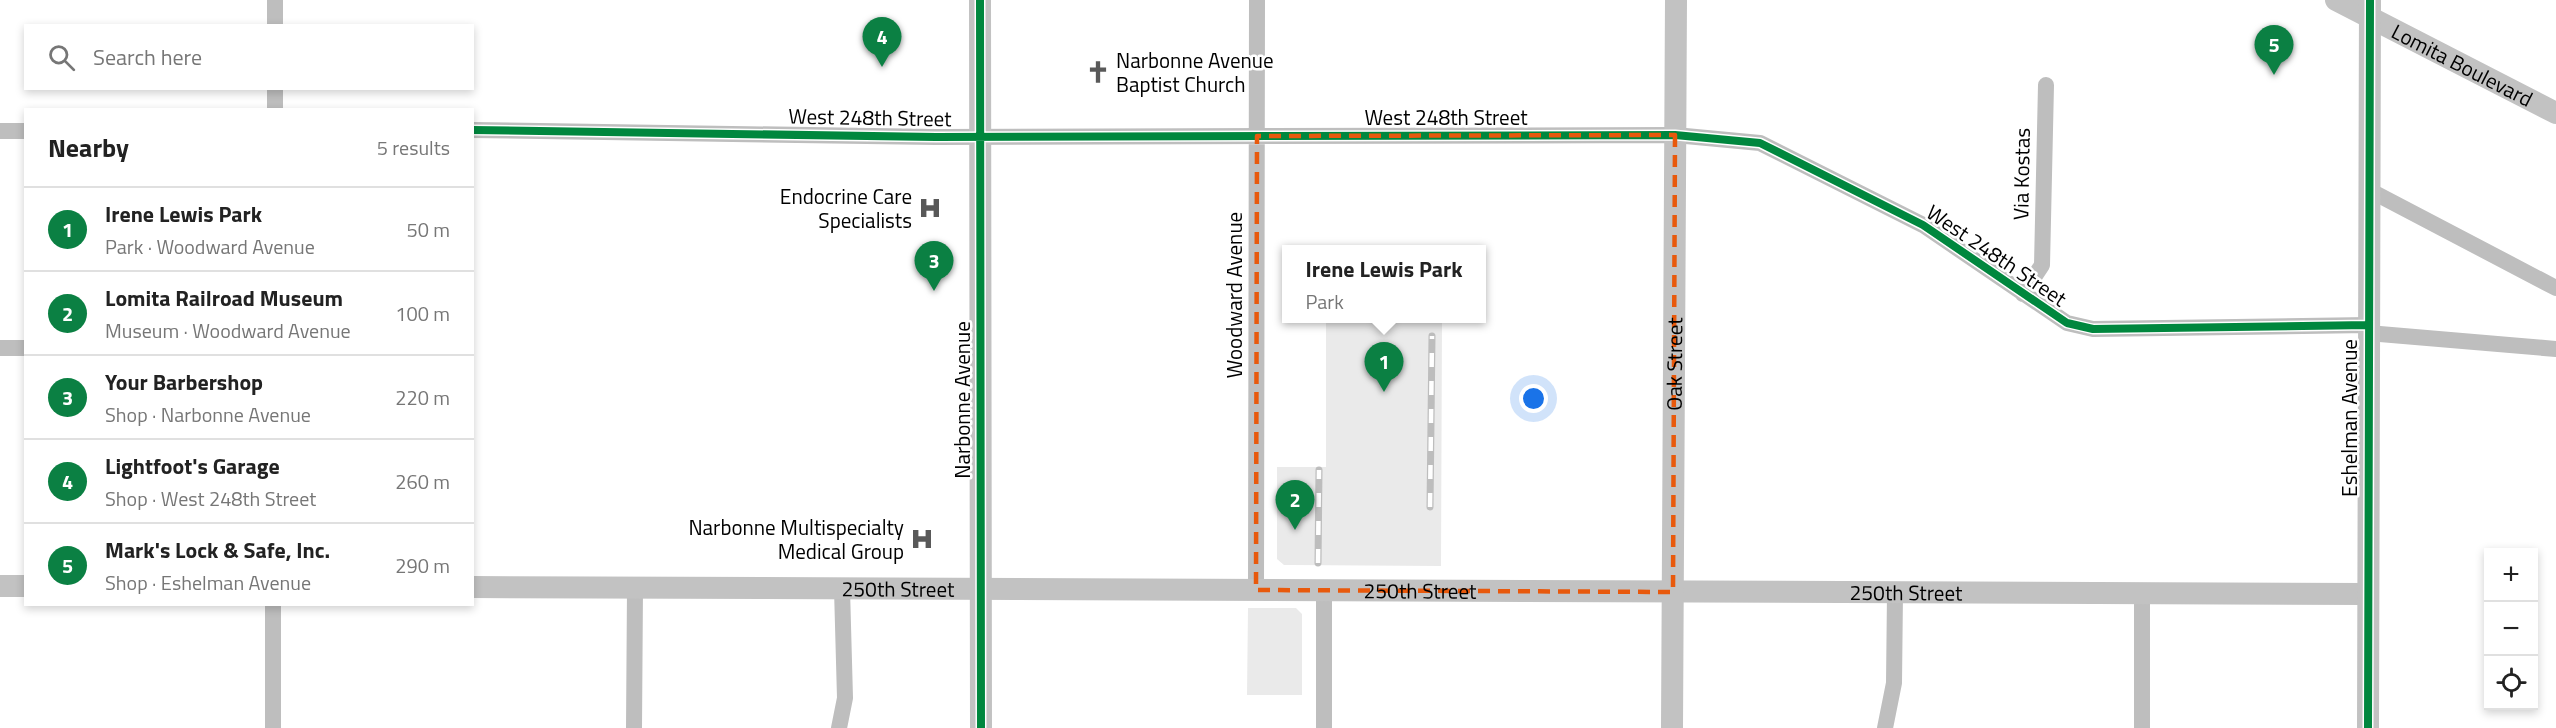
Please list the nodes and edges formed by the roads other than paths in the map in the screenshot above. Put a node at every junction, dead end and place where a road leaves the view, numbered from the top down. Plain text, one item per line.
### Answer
1 (275, 0) edge
2 (980, 0) edge
3 (1257, 0) edge
4 (1676, 0) edge
5 (2336, 0) edge
6 (2370, 9) edge
7 (275, 24) edge
8 (2046, 85) dead end
9 (275, 90) edge
10 (275, 108) edge
11 (2556, 113) edge
12 (474, 130) edge
13 (0, 131) edge
14 (24, 131) edge
15 (1675, 135) junction
16 (1257, 136) junction
17 (979, 137) junction
18 (2368, 190) junction
19 (2556, 288) edge
20 (2023, 294) junction
21 (2368, 329) junction
22 (0, 348) edge
23 (24, 348) edge
24 (2556, 349) edge
25 (0, 586) edge
26 (24, 586) edge
27 (474, 587) edge
28 (635, 588) junction
29 (842, 588) junction
30 (981, 589) junction
31 (1256, 590) junction
32 (1324, 590) junction
33 (1672, 592) junction
34 (1895, 592) junction
35 (2142, 593) junction
36 (2367, 594) junction
37 (273, 606) edge
38 (273, 728) edge
39 (634, 728) edge
40 (839, 728) edge
41 (981, 728) edge
42 (1324, 728) edge
43 (1672, 728) edge
44 (1885, 728) edge
45 (2142, 728) edge
46 (2368, 728) edge

1 - 7 street
2 - 17 street, Narbonne Avenue
3 - 16 street, Woodward Avenue
4 - 15 street, Oak Street
5 - 6 street, Lomita Boulevard
6 - 11 street, Lomita Boulevard
6 - 18 street, Eshelman Avenue
8 - 20 street, Via Kostas
9 - 10 street
12 - 17 street, West 248th Street
13 - 14 street
15 - 16 street, West 248th Street
15 - 20 street, West 248th Street
15 - 33 street, Oak Street
16 - 17 street, West 248th Street
16 - 31 street, Woodward Avenue
17 - 30 street, Narbonne Avenue
18 - 19 street
18 - 21 street, Eshelman Avenue
20 - 21 street, West 248th Street
21 - 24 street, West 248th Street
21 - 36 street, Eshelman Avenue
22 - 23 street
25 - 26 street
27 - 28 street, 250th Street
28 - 29 street, 250th Street
28 - 39 street
29 - 30 street, 250th Street
29 - 40 street
30 - 31 street, 250th Street
30 - 41 street, Narbonne Avenue
31 - 32 street, 250th Street
32 - 33 street, 250th Street
32 - 42 street
33 - 34 street, 250th Street
33 - 43 street, Oak Street
34 - 35 street, 250th Street
34 - 44 street
35 - 36 street, 250th Street
35 - 45 street
36 - 46 street, Eshelman Avenue
37 - 38 street

